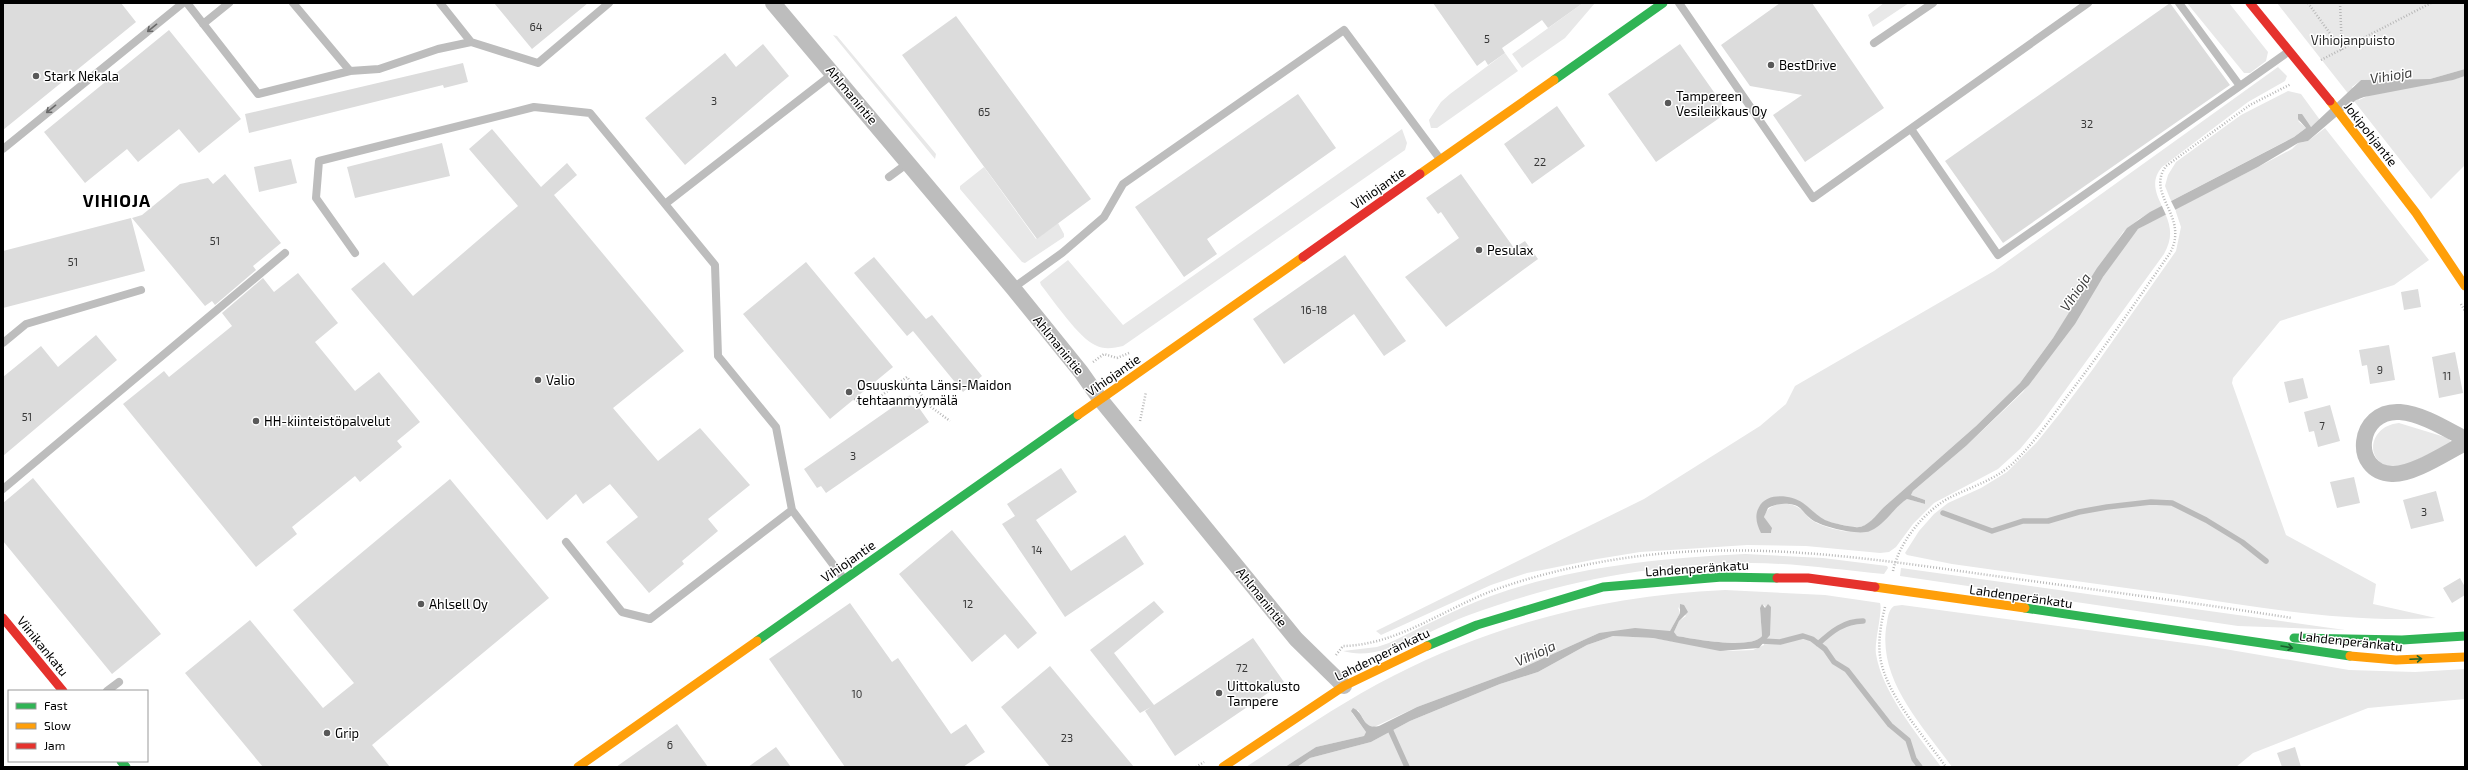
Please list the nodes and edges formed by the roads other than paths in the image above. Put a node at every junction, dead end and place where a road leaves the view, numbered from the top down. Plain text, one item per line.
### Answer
1 (183, 3) edge
2 (187, 3) edge
3 (229, 3) edge
4 (293, 3) edge
5 (440, 3) edge
6 (609, 3) edge
7 (773, 3) edge
8 (1662, 3) edge
9 (1678, 3) edge
10 (1933, 3) edge
11 (2088, 3) edge
12 (2179, 3) edge
13 (2250, 3) edge
14 (203, 24) junction
15 (471, 42) junction
16 (1874, 43) dead end
17 (2289, 51) junction
18 (350, 71) junction
19 (834, 73) junction
20 (2240, 86) junction
21 (1911, 129) junction
22 (3, 149) edge
23 (1440, 160) junction
24 (908, 163) junction
25 (889, 177) dead end
26 (665, 204) junction
27 (285, 253) dead end
28 (354, 253) dead end
29 (2465, 286) edge
30 (1013, 288) junction
31 (142, 290) dead end
32 (3, 343) edge
33 (1100, 399) junction
34 (2465, 439) edge
35 (2465, 443) edge
36 (3, 489) edge
37 (792, 510) junction
38 (566, 542) dead end
39 (844, 579) junction
40 (3, 618) edge
41 (2465, 636) edge
42 (2235, 638) junction
43 (2465, 657) edge
44 (118, 682) dead end
45 (1344, 686) junction
46 (62, 690) edge
47 (108, 690) edge
48 (578, 767) edge
49 (1223, 767) edge

1 -> 22 lane
2 - 14 lane
3 - 14 lane
4 - 18 lane
5 - 15 lane
6 - 15 lane
7 - 19 street, Ahlmanintie
8 - 23 main road, Vihiojantie
9 - 21 lane
10 - 16 lane
11 - 21 lane
12 - 20 lane
13 - 17 main road, Jokipohjantie
14 - 18 lane
15 - 18 lane
17 - 20 lane
17 - 29 main road, Jokipohjantie
19 - 24 street, Ahlmanintie
19 - 26 lane
20 - 21 lane
23 - 30 lane
23 - 33 main road, Vihiojantie
24 - 25 lane
24 - 30 street, Ahlmanintie
26 - 28 lane
26 - 37 lane
27 - 36 lane
30 - 33 street, Ahlmanintie
31 - 32 lane
33 - 39 main road, Vihiojantie
33 - 45 street, Ahlmanintie
34 - 35 street
37 - 38 lane
37 - 39 lane
39 - 48 main road, Vihiojantie
40 - 46 main road, Viinikankatu
41 - 42 main road, Lahdenperänkatu
42 -> 43 main road, Lahdenperänkatu
42 - 45 main road, Lahdenperänkatu
44 - 47 lane
45 - 49 main road, Lahdenperänkatu

